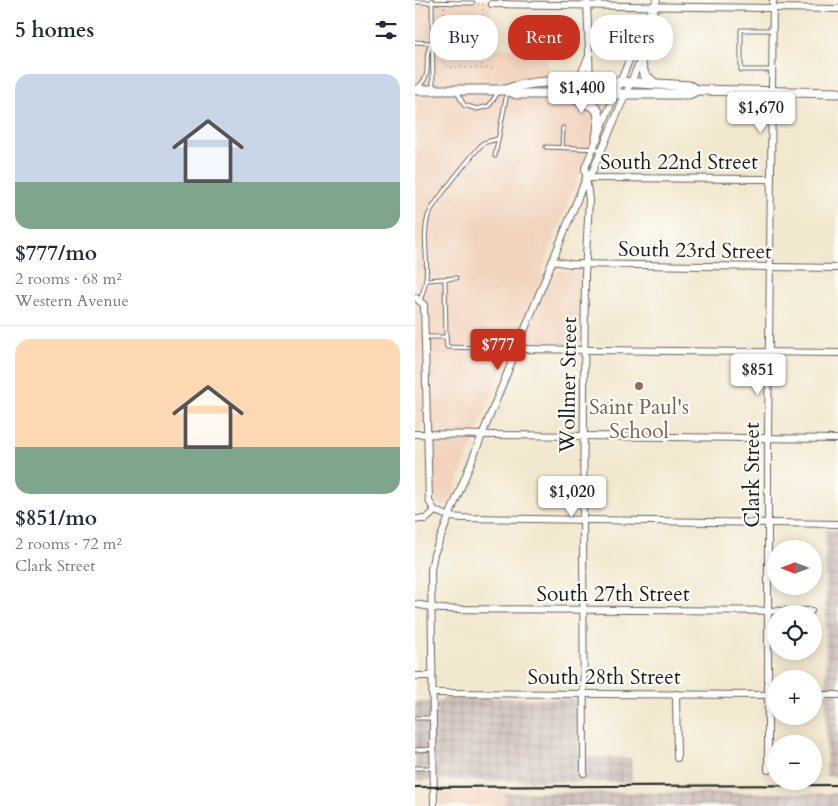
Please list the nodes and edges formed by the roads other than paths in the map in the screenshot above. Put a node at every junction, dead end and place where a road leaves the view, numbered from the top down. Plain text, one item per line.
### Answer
1 (773, 0) edge
2 (432, 1) edge
3 (415, 2) edge
4 (587, 3) edge
5 (655, 3) edge
6 (473, 4) road end
7 (492, 4) dead end
8 (773, 8) junction
9 (838, 9) edge
10 (432, 15) edge
11 (773, 30) junction
12 (415, 42) edge
13 (430, 43) edge
14 (430, 46) edge
15 (588, 58) junction
16 (434, 60) edge
17 (640, 61) junction
18 (772, 70) junction
19 (574, 82) junction
20 (590, 82) junction
21 (619, 83) junction
22 (631, 84) junction
23 (655, 84) junction
24 (433, 89) junction
25 (415, 90) edge
26 (455, 90) junction
27 (504, 90) junction
28 (697, 90) junction
29 (772, 91) junction
30 (838, 93) edge
31 (573, 94) junction
32 (615, 94) junction
33 (625, 94) junction
34 (563, 128) dead end
35 (597, 138) junction
36 (497, 139) junction
37 (546, 147) dead end
38 (563, 148) junction
39 (593, 148) junction
40 (602, 149) junction
41 (495, 156) dead end
42 (586, 178) junction
43 (771, 179) junction
44 (553, 261) junction
45 (586, 264) junction
46 (770, 268) junction
47 (838, 268) edge
48 (456, 278) dead end
49 (445, 279) junction
50 (427, 280) junction
51 (417, 298) edge
52 (425, 337) junction
53 (446, 337) junction
54 (519, 349) junction
55 (584, 351) junction
56 (769, 352) junction
57 (838, 353) edge
58 (415, 434) edge
59 (427, 434) junction
60 (485, 434) junction
61 (584, 436) junction
62 (768, 438) junction
63 (838, 439) edge
64 (435, 511) junction
65 (451, 518) junction
66 (415, 519) edge
67 (583, 520) junction
68 (768, 524) junction
69 (838, 524) edge
70 (415, 604) edge
71 (768, 605) edge
72 (431, 606) junction
73 (582, 610) junction
74 (767, 611) edge
75 (415, 676) edge
76 (432, 676) junction
77 (432, 693) junction
78 (583, 694) junction
79 (676, 694) junction
80 (767, 694) edge
81 (822, 694) edge
82 (838, 695) edge
83 (415, 718) edge
84 (432, 718) junction
85 (433, 749) junction
86 (415, 750) edge
87 (677, 758) dead end
88 (415, 768) edge
89 (433, 768) junction
90 (584, 773) dead end
91 (434, 806) edge

1 - 8 street, Clark Street
2 - 3 lane
2 - 6 lane
2 - 10 lane
4 - 5 street
4 - 7 street
4 - 15 street
5 - 8 street
5 - 17 street
5 - 21 street
8 - 9 street
8 - 11 street, Clark Street
11 - 18 street, Clark Street
11 - 18 lane
12 - 13 lane
14 - 25 lane
15 - 19 street
15 - 20 street
16 - 24 lane
17 - 22 street
17 - 23 main road
18 - 29 street, Clark Street
19 - 20 main road
19 - 27 main road
20 - 21 main road
20 - 31 main road
21 - 22 main road
21 - 32 street
22 - 23 main road
22 - 33 street
23 - 28 main road
24 - 25 main road
24 - 26 main road
26 - 27 main road
26 - 27 lane
27 - 31 main road
27 - 36 lane
28 - 29 main road
28 - 33 main road
29 - 30 main road
29 - 43 street, Clark Street
31 - 32 main road
31 - 35 main road
32 - 33 main road
32 - 35 street
33 - 40 street
34 - 38 lane
35 - 39 street
36 - 41 lane
36 - 50 lane
37 - 38 lane
38 - 39 lane
39 - 40 lane
39 - 42 street
40 - 42 street
42 - 43 street, South 22nd Street
42 - 44 street
42 - 45 street, Wollmer Street
43 - 46 street, Clark Street
44 - 45 street, South 23rd Street
44 - 54 street
45 - 46 street, South 23rd Street
45 - 55 street, Wollmer Street
46 - 47 street, South 23rd Street
46 - 56 street, Clark Street
48 - 49 lane
49 - 50 lane
49 - 53 lane
50 - 51 lane
51 - 52 street
52 - 53 lane
52 - 59 street
53 - 54 lane
54 - 55 street
54 - 60 street
55 - 56 street
55 - 61 street, Wollmer Street
56 - 57 street
56 - 62 street, Clark Street
58 - 59 street
59 - 60 street
59 - 64 street
60 - 61 street
60 - 65 street
61 - 62 street
61 - 67 street, Wollmer Street
62 - 63 street
62 - 68 street, Clark Street
64 - 65 street
64 - 66 street
65 - 67 street
65 - 72 street
67 - 68 street
67 - 73 street, Wollmer Street
68 - 69 street
68 - 71 street, Clark Street
70 - 72 street, South 27th Street
72 - 73 street, South 27th Street
72 - 76 street
73 - 74 street, South 27th Street
73 - 78 street, Wollmer Street
75 - 76 street
76 - 77 street
77 - 78 street, South 28th Street
77 - 84 street
78 - 79 street, South 28th Street
78 - 90 street, Wollmer Street
79 - 80 street, South 28th Street
79 - 87 street
81 - 82 street
83 - 84 lane
84 - 85 street
85 - 86 lane
85 - 89 street
88 - 89 lane
89 - 91 street

